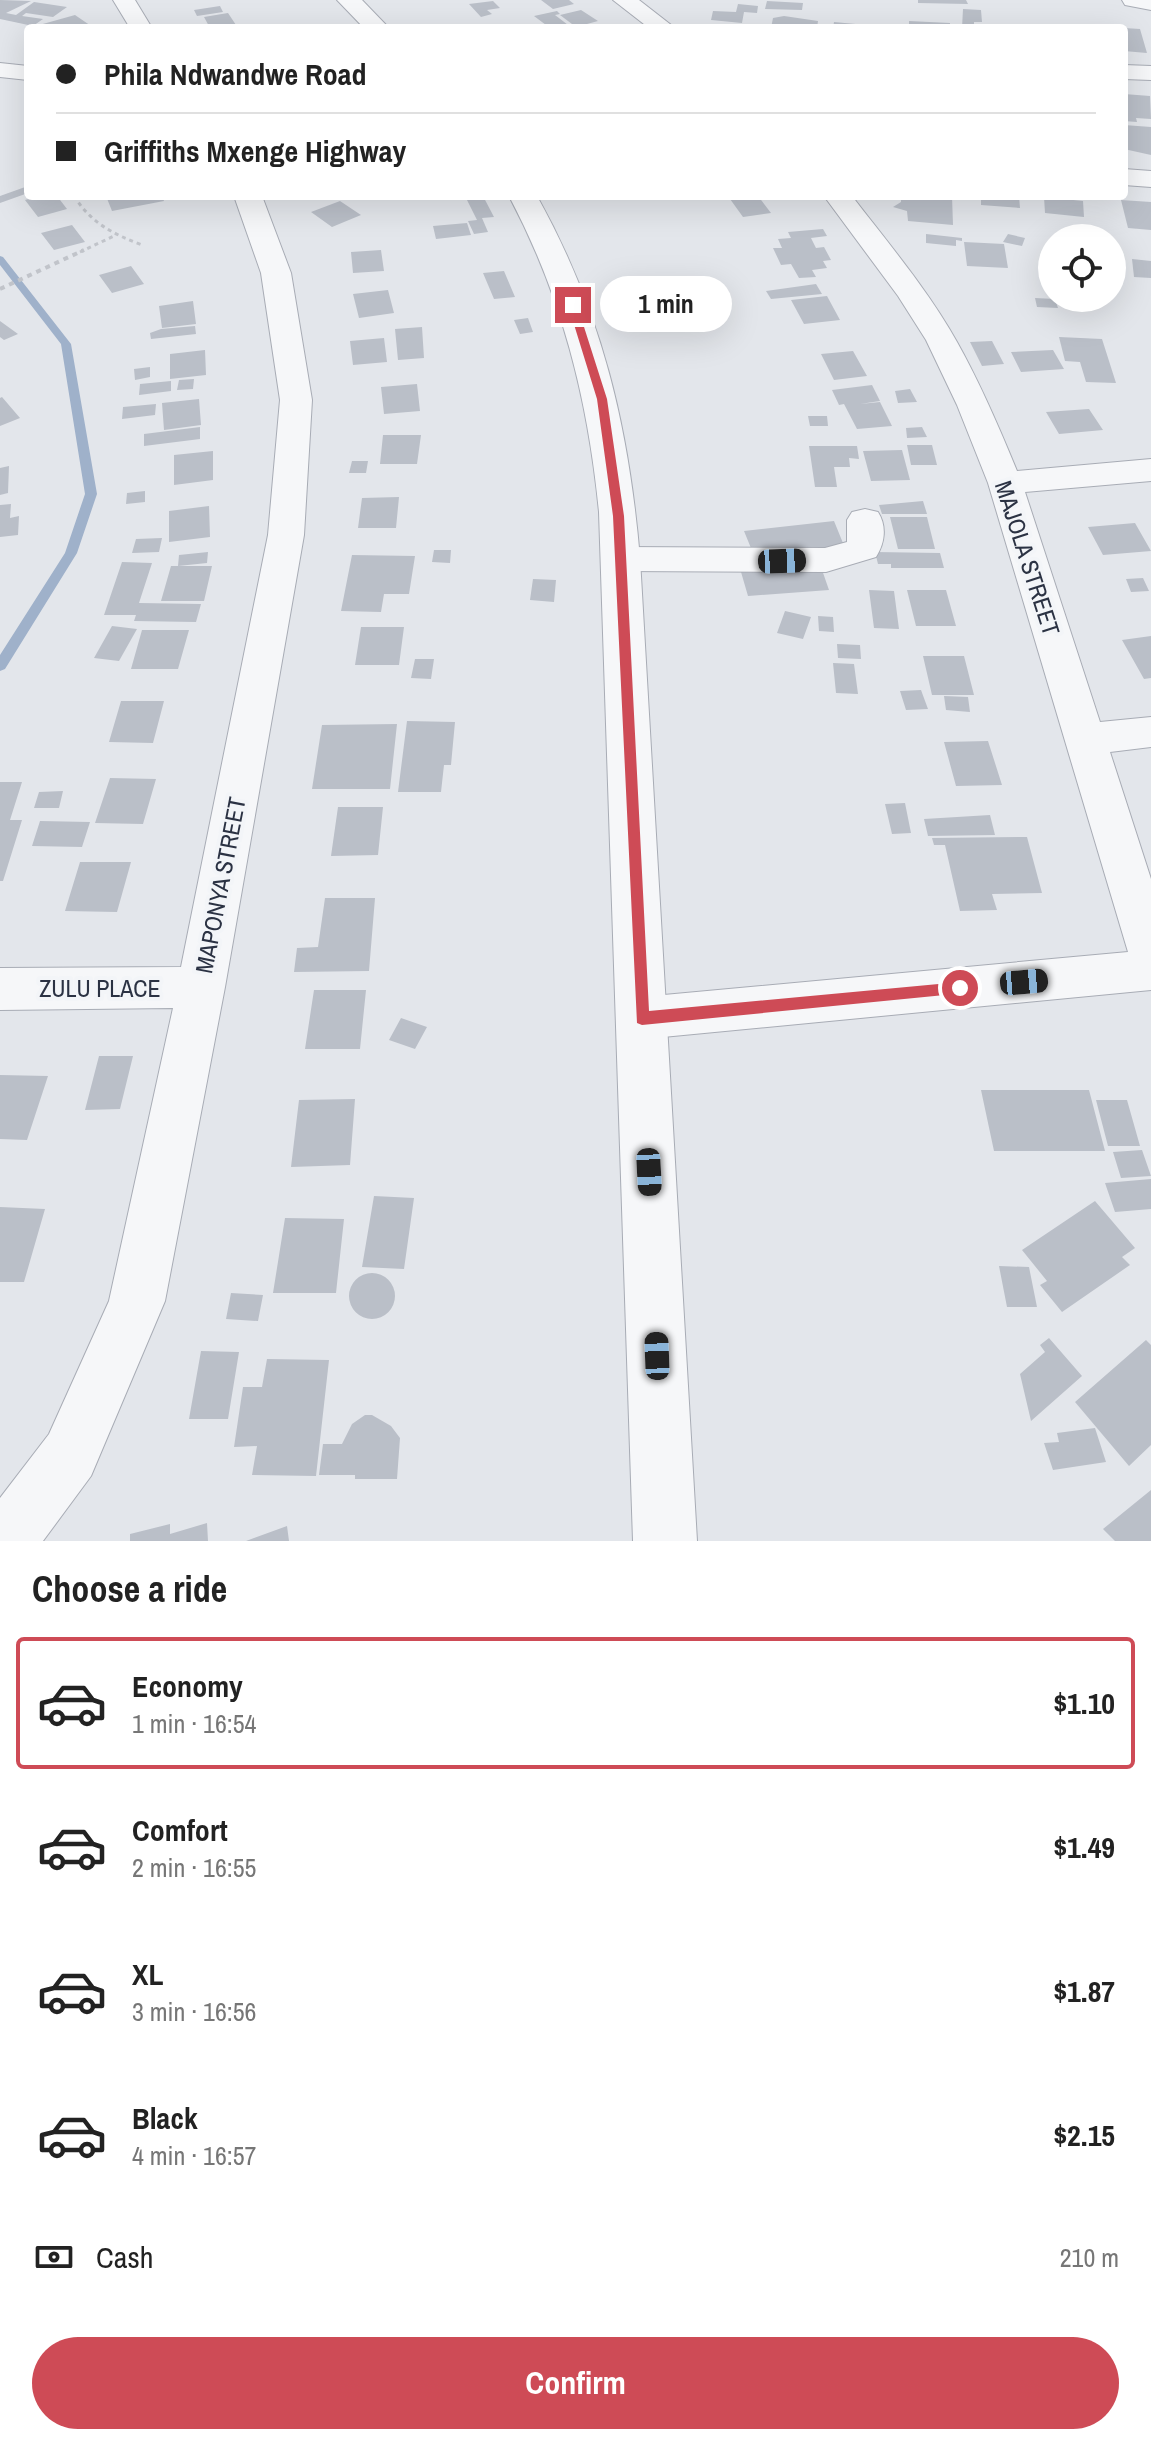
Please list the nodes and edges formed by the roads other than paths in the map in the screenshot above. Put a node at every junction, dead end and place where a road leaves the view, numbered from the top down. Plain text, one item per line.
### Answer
1 (124, 0) edge
2 (349, 0) edge
3 (624, 0) edge
4 (1133, 0) edge
5 (1151, 3) edge
6 (139, 24) edge
7 (373, 24) edge
8 (658, 24) edge
9 (0, 70) edge
10 (1128, 72) edge
11 (24, 73) edge
12 (1151, 73) edge
13 (1128, 177) edge
14 (1151, 179) edge
15 (249, 200) edge
16 (525, 200) edge
17 (841, 200) edge
18 (1151, 470) edge
19 (1005, 483) junction
20 (865, 520) dead end
21 (621, 559) junction
22 (1151, 732) edge
23 (1087, 739) junction
24 (1151, 951) edge
25 (1151, 970) edge
26 (201, 987) junction
27 (0, 989) edge
28 (642, 1018) junction
29 (0, 1540) edge
30 (665, 1541) edge

1 - 6 street
2 - 7 street
3 - 8 street
4 - 5 street
9 - 11 street
10 - 12 street
13 - 14 street
15 - 26 street, MAPONYA STREET
16 - 21 street
17 - 19 street, MAJOLA STREET
18 - 19 street
19 - 23 street, MAJOLA STREET
20 - 21 street
21 - 28 street
22 - 23 street
23 - 24 street, MAJOLA STREET
25 - 28 street
26 - 27 street, ZULU PLACE
26 - 29 street, MAPONYA STREET
28 - 30 street

